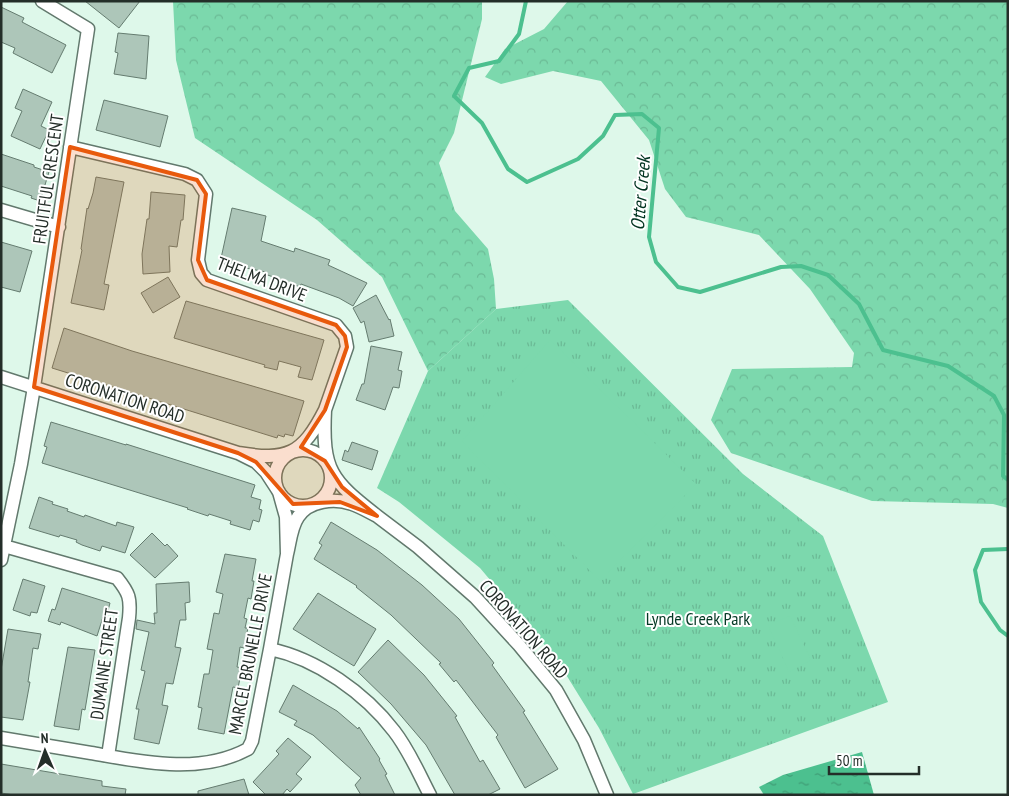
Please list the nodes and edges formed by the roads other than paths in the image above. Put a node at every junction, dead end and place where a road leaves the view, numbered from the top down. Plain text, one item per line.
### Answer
1 (42, 1) edge
2 (70, 147) junction
3 (1, 210) edge
4 (59, 227) junction
5 (1, 377) edge
6 (34, 387) junction
7 (326, 405) junction
8 (238, 453) junction
9 (291, 453) junction
10 (330, 468) junction
11 (279, 492) junction
12 (310, 505) junction
13 (378, 516) junction
14 (4, 546) junction
15 (287, 554) junction
16 (1, 560) edge
17 (270, 649) junction
18 (1, 738) edge
19 (108, 756) junction
20 (430, 795) edge
21 (607, 795) edge

1 - 2 street, FRUITFUL CRESCENT
2 - 4 street, FRUITFUL CRESCENT
2 - 7 street, THELMA DRIVE
3 - 4 street
4 - 6 street, FRUITFUL CRESCENT
5 - 6 street, CORONATION ROAD
6 - 8 street, CORONATION ROAD
6 - 14 street, FRUITFUL CRESCENT
7 - 9 street, THELMA DRIVE
7 - 10 street, THELMA DRIVE
8 - 9 street, CORONATION ROAD
8 - 11 street, CORONATION ROAD
9 - 10 street
9 - 11 street
10 - 12 street
10 - 13 street, CORONATION ROAD
11 - 12 street
11 - 15 street, MARCEL BRUNELLE DRIVE
12 - 13 street, CORONATION ROAD
12 - 15 street, MARCEL BRUNELLE DRIVE
13 - 21 street, CORONATION ROAD
14 - 16 street, FRUITFUL CRESCENT
14 - 19 street, DUMAINE STREET
15 - 17 street, MARCEL BRUNELLE DRIVE
17 - 19 street, MARCEL BRUNELLE DRIVE
17 - 20 street
18 - 19 street, MARCEL BRUNELLE DRIVE

